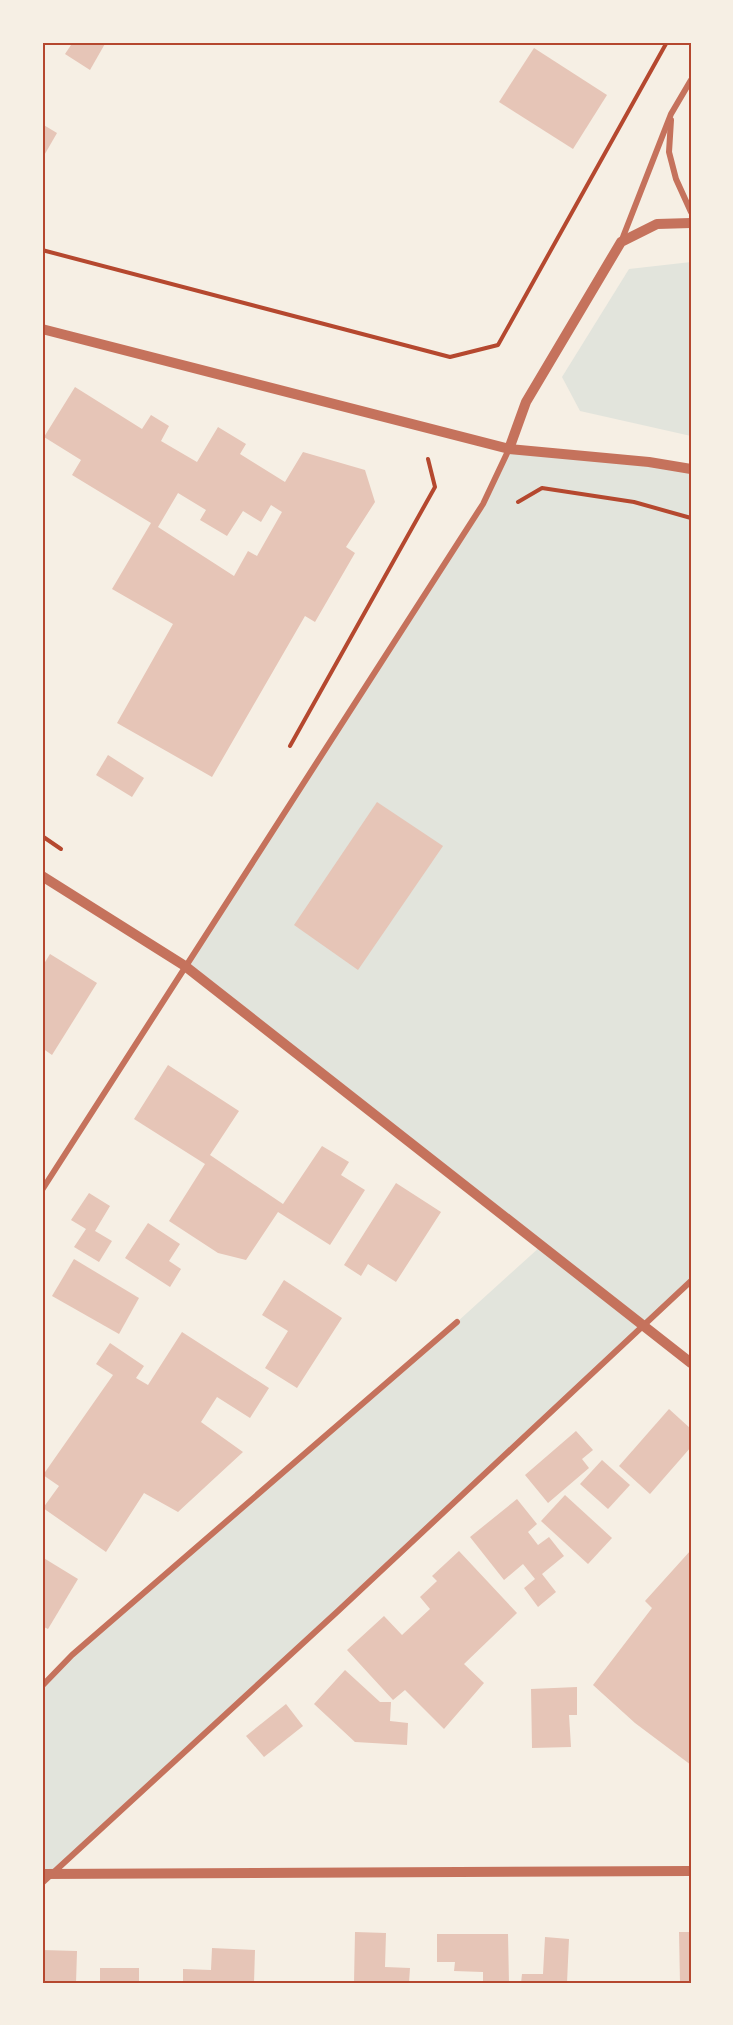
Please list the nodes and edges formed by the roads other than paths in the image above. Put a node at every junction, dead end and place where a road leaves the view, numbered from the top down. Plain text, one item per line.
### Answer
1 (691, 80) edge
2 (671, 114) junction
3 (691, 212) edge
4 (691, 223) edge
5 (621, 242) junction
6 (42, 329) edge
7 (509, 449) junction
8 (691, 469) edge
9 (42, 876) edge
10 (185, 966) junction
11 (42, 1190) edge
12 (691, 1281) edge
13 (457, 1322) dead end
14 (644, 1325) junction
15 (691, 1363) edge
16 (42, 1686) edge
17 (691, 1871) edge
18 (47, 1874) edge
19 (42, 1883) edge

1 - 2 street
2 - 3 street
2 - 5 street
4 - 5 street
5 - 7 street
6 - 7 street
7 - 8 street
7 - 10 street
9 - 10 street
10 - 11 street
10 - 14 street
12 - 14 street
13 - 16 street
14 - 15 street
14 - 18 street
17 - 18 street
18 - 19 street

